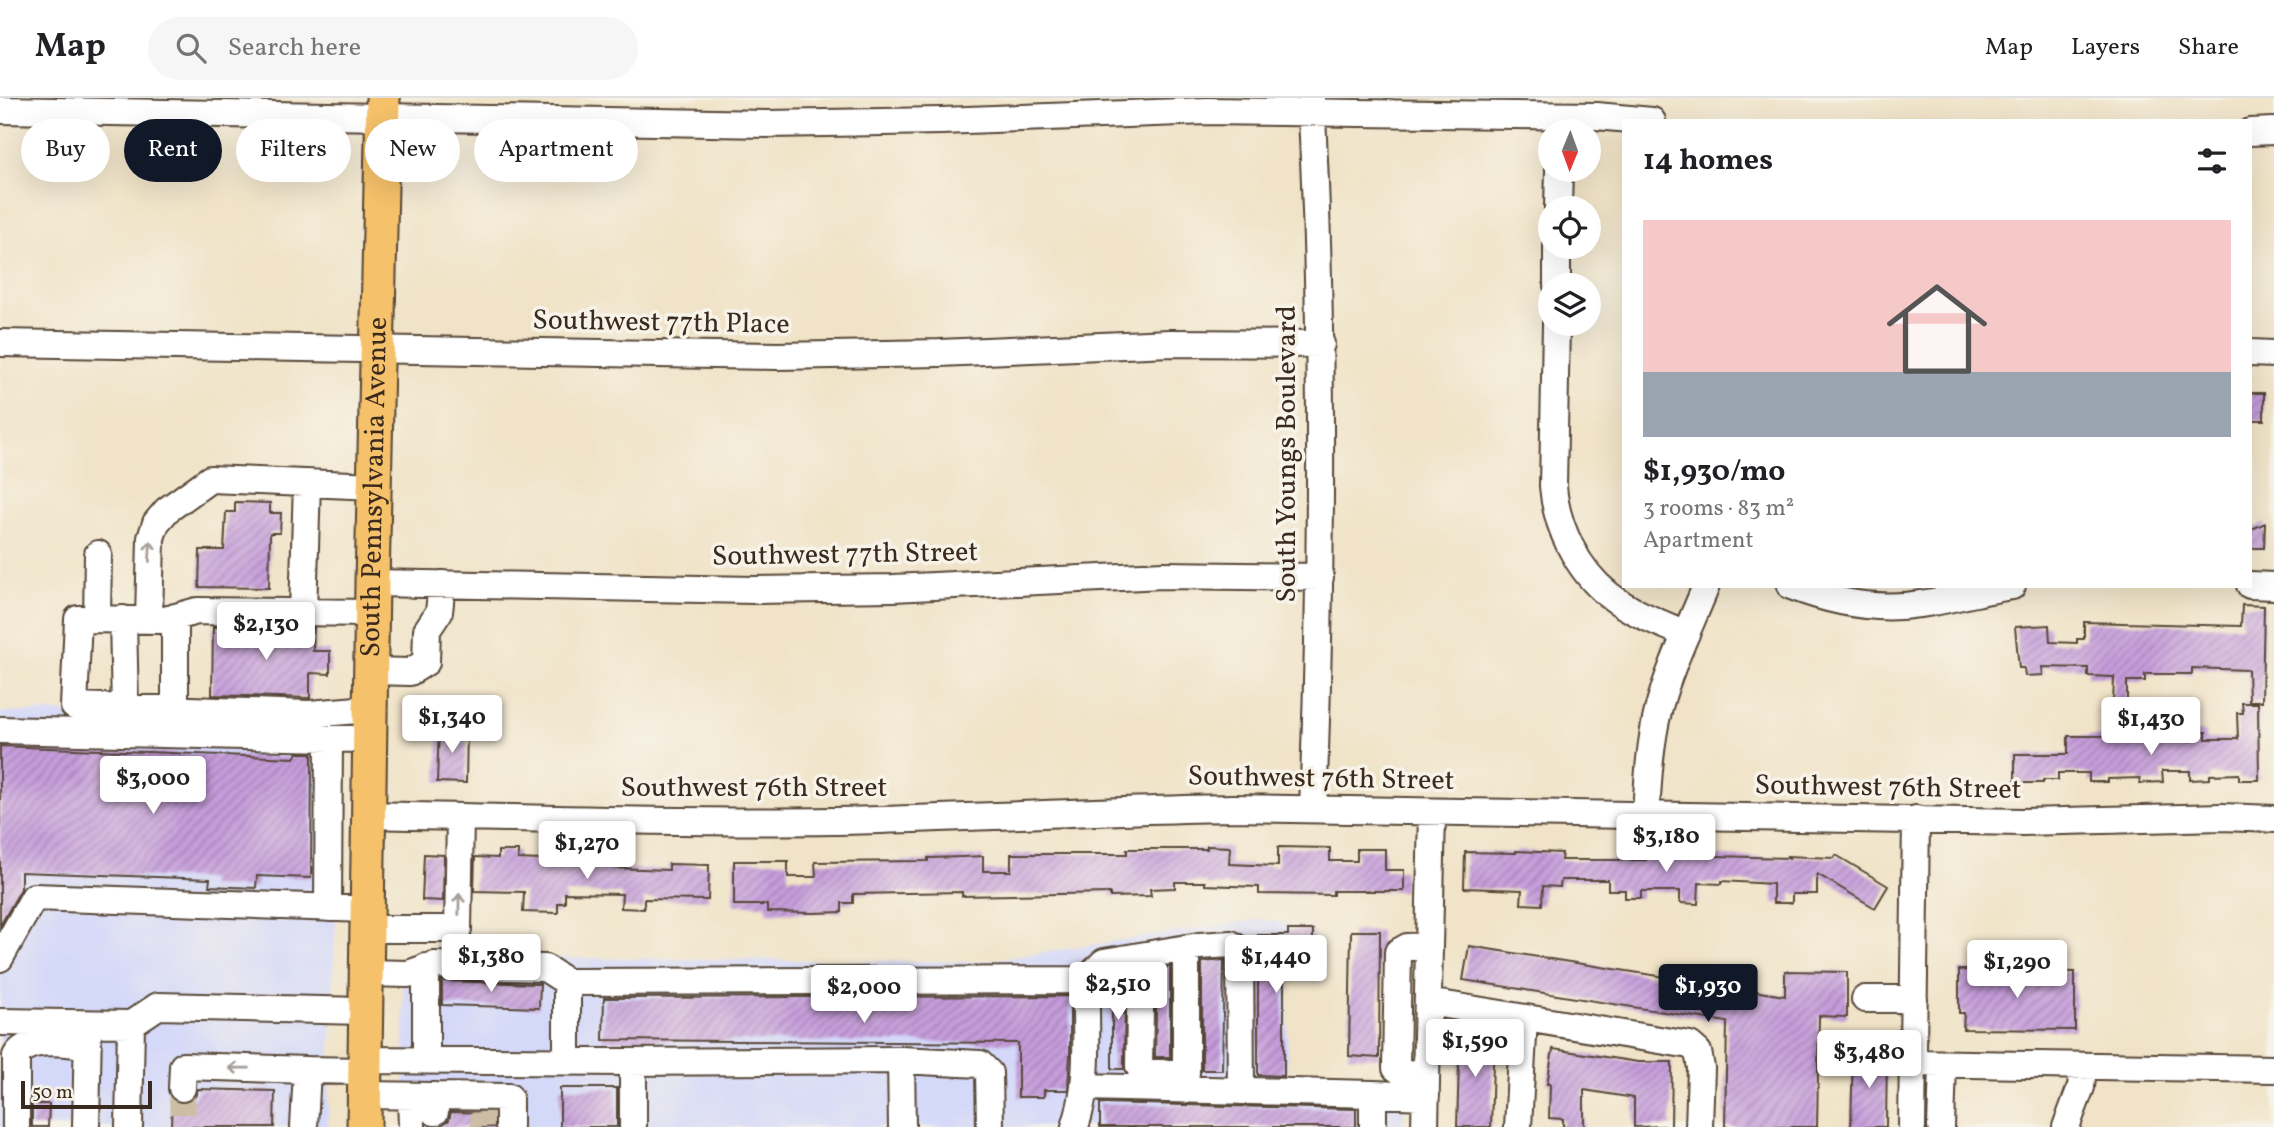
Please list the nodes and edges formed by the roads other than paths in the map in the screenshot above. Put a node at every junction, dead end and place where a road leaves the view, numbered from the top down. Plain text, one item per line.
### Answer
1 (1311, 105) edge
2 (383, 107) edge
3 (0, 110) edge
4 (1559, 115) edge
5 (1638, 119) edge
6 (2274, 131) edge
7 (2252, 132) edge
8 (1556, 336) edge
9 (0, 343) edge
10 (1321, 344) junction
11 (378, 350) junction
12 (2252, 353) edge
13 (2274, 354) edge
14 (307, 483) junction
15 (374, 486) junction
16 (98, 554) dead end
17 (1320, 577) junction
18 (442, 584) junction
19 (2252, 586) edge
20 (2274, 586) edge
21 (1705, 588) edge
22 (1797, 588) edge
23 (2002, 588) edge
24 (372, 598) junction
25 (303, 612) junction
26 (174, 616) junction
27 (110, 619) junction
28 (1686, 634) junction
29 (371, 671) junction
30 (125, 708) junction
31 (175, 710) junction
32 (370, 724) junction
33 (0, 730) edge
34 (329, 737) junction
35 (1313, 809) junction
36 (1432, 812) junction
37 (368, 815) junction
38 (1646, 815) junction
39 (460, 817) junction
40 (1916, 819) junction
41 (2274, 819) edge
42 (328, 908) junction
43 (366, 919) junction
44 (1429, 946) junction
45 (1186, 948) junction
46 (1141, 956) junction
47 (0, 958) edge
48 (426, 967) junction
49 (365, 973) junction
50 (1086, 980) junction
51 (567, 982) junction
52 (1865, 999) dead end
53 (1913, 999) junction
54 (1428, 1002) junction
55 (364, 1011) junction
56 (1524, 1018) junction
57 (0, 1022) edge
58 (131, 1024) junction
59 (88, 1034) junction
60 (437, 1060) junction
61 (901, 1060) junction
62 (567, 1061) junction
63 (633, 1062) junction
64 (1913, 1063) junction
65 (1942, 1064) junction
66 (2083, 1066) junction
67 (2274, 1069) edge
68 (307, 1070) junction
69 (1185, 1073) junction
70 (1241, 1082) junction
71 (1426, 1085) junction
72 (1085, 1087) junction
73 (182, 1088) tunnel mouth
74 (364, 1088) edge
75 (1373, 1094) junction
76 (433, 1100) junction
77 (492, 1102) junction
78 (2074, 1125) edge
79 (16, 1127) edge
80 (86, 1127) edge
81 (130, 1127) edge
82 (304, 1127) edge
83 (412, 1127) edge
84 (509, 1127) tunnel mouth
85 (525, 1127) edge
86 (633, 1127) edge
87 (902, 1127) edge
88 (990, 1127) edge
89 (1075, 1127) edge
90 (1373, 1127) edge
91 (1425, 1127) edge
92 (1518, 1127) edge
93 (1699, 1127) edge
94 (1912, 1127) edge
95 (1941, 1127) edge

1 - 2 street
1 - 4 street
1 - 10 street, South Youngs Boulevard
2 - 3 street
2 - 11 main road, South Pennsylvania Avenue
4 - 5 street
6 - 7 street
8 - 28 street
9 - 11 street, Southwest 77th Place
10 - 11 street, Southwest 77th Place
10 - 17 street, South Youngs Boulevard
11 - 15 main road, South Pennsylvania Avenue
12 - 13 street
14 - 15 street
14 - 25 street
26 -> 14 street
15 - 24 main road, South Pennsylvania Avenue
16 - 27 street
17 - 18 street, Southwest 77th Street
17 - 35 street, South Youngs Boulevard
18 - 24 street, Southwest 77th Street
18 - 29 street
19 - 20 street
21 - 28 street
22 - 23 street
24 - 25 street, Southwest 77th Street
24 - 29 main road, South Pennsylvania Avenue
25 - 26 street, Southwest 77th Street
26 - 27 street, Southwest 77th Street
26 - 31 street
27 - 30 street
27 - 30 street
28 - 38 street
29 - 32 main road, South Pennsylvania Avenue
30 - 31 street
31 - 32 street
32 - 34 street
32 - 37 main road, South Pennsylvania Avenue
33 - 34 street
34 - 42 street
35 - 36 street, Southwest 76th Street
35 - 39 street, Southwest 76th Street
36 - 38 street, Southwest 76th Street
36 - 44 street
37 - 39 street, Southwest 76th Street
37 - 43 main road, South Pennsylvania Avenue
38 - 40 street, Southwest 76th Street
43 -> 39 street
40 - 41 street, Southwest 76th Street
40 - 53 street
42 - 43 street
42 - 47 street
43 - 49 main road, South Pennsylvania Avenue
44 - 54 street
44 - 71 street
45 - 46 street
45 - 69 street
45 - 70 street
46 - 50 street
46 - 69 street
48 - 49 street
48 - 51 street
48 - 60 street
49 - 55 main road, South Pennsylvania Avenue
50 - 51 street
50 - 72 street
51 - 62 street
52 - 53 street
53 - 64 street
54 - 56 street
54 - 71 street
55 - 58 street
55 - 74 main road, South Pennsylvania Avenue
56 - 92 street
56 - 93 street
57 - 59 street
58 - 59 street
58 - 81 street
59 - 79 street
59 - 80 street
60 - 62 street
60 - 74 street
60 - 76 street
61 - 63 street
61 - 87 street
61 - 88 street
62 - 63 street
63 - 86 street
64 - 65 street
64 - 94 street
65 - 66 street
65 - 95 street
66 - 67 street
66 - 78 street
68 -> 73 street
68 - 74 street
68 - 82 street
69 - 70 street
70 - 72 street
70 - 75 street
71 - 75 street
71 - 91 street
72 - 89 street
74 - 76 street
75 - 90 street
76 - 77 street
76 - 83 street
77 - 84 street
77 - 85 street

